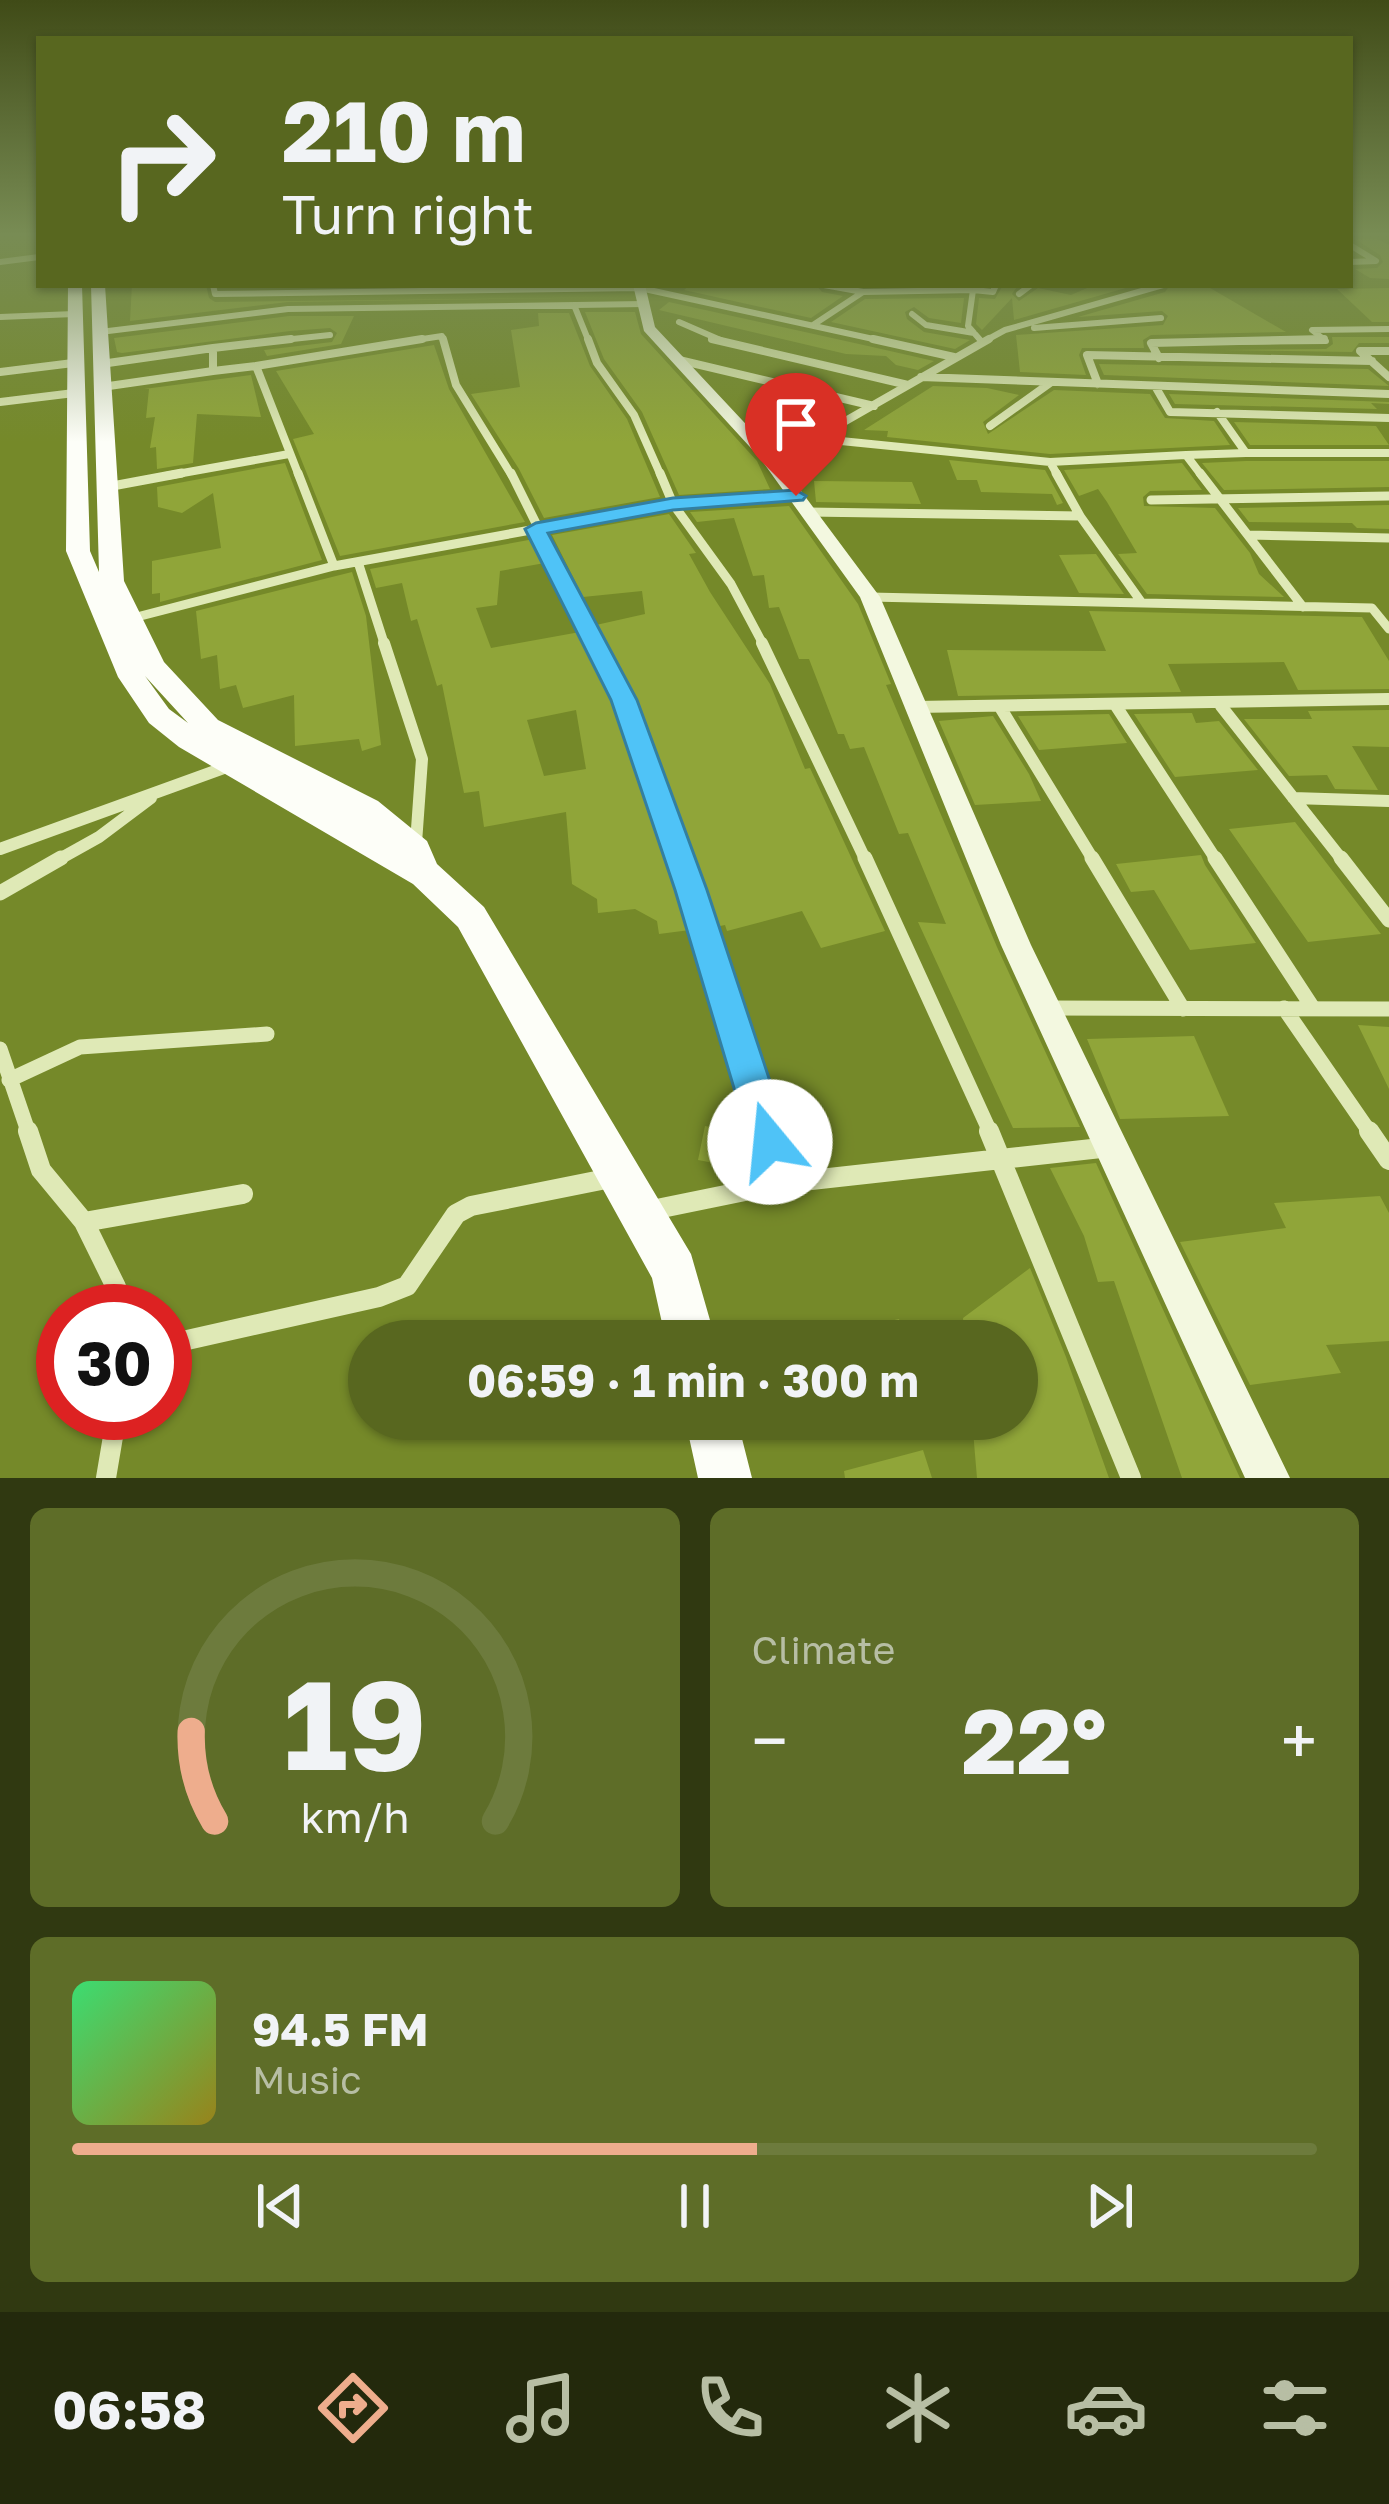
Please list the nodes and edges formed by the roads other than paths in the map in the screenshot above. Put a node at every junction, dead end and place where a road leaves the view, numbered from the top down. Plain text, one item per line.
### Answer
1 (74, 304) edge
2 (99, 304) edge
3 (355, 304) edge
4 (579, 304) edge
5 (644, 304) edge
6 (701, 304) edge
7 (845, 304) edge
8 (971, 304) edge
9 (1096, 304) edge
10 (574, 305) junction
11 (353, 307) junction
12 (74, 314) junction
13 (911, 314) dead end
14 (0, 317) edge
15 (1161, 318) dead end
16 (679, 322) dead end
17 (812, 326) junction
18 (1014, 327) junction
19 (1389, 329) edge
20 (100, 332) junction
21 (330, 335) dead end
22 (978, 338) junction
23 (213, 348) junction
24 (1389, 351) edge
25 (954, 356) junction
26 (1159, 358) junction
27 (679, 360) junction
28 (1372, 362) junction
29 (73, 363) junction
30 (256, 366) junction
31 (213, 371) junction
32 (0, 372) edge
33 (102, 375) junction
34 (921, 377) junction
35 (1389, 377) edge
36 (1051, 382) junction
37 (1098, 384) junction
38 (908, 385) junction
39 (1155, 386) junction
40 (74, 393) junction
41 (1389, 394) edge
42 (0, 402) edge
43 (874, 406) junction
44 (1217, 412) junction
45 (1389, 418) edge
46 (990, 426) dead end
47 (820, 439) junction
48 (1246, 453) junction
49 (1389, 453) edge
50 (289, 454) junction
51 (1186, 455) junction
52 (1051, 462) junction
53 (772, 464) junction
54 (107, 487) junction
55 (1389, 496) edge
56 (1223, 499) junction
57 (1151, 500) dead end
58 (673, 504) junction
59 (802, 504) junction
60 (1080, 516) junction
61 (536, 529) junction
62 (1249, 535) junction
63 (1389, 538) edge
64 (358, 562) junction
65 (334, 566) junction
66 (870, 597) junction
67 (1142, 603) junction
68 (1303, 607) junction
69 (129, 619) junction
70 (1389, 629) edge
71 (1389, 699) edge
72 (1116, 706) junction
73 (1221, 706) junction
74 (915, 707) junction
75 (1000, 707) junction
76 (230, 766) junction
77 (162, 788) junction
78 (1293, 798) junction
79 (1389, 801) edge
80 (0, 849) edge
81 (420, 862) junction
82 (0, 893) edge
83 (1389, 920) edge
84 (1047, 1008) junction
85 (1284, 1008) junction
86 (1313, 1008) junction
87 (1183, 1009) junction
88 (1389, 1009) edge
89 (267, 1034) dead end
90 (4, 1066) edge
91 (1113, 1146) junction
92 (1002, 1159) junction
93 (1389, 1160) edge
94 (784, 1184) junction
95 (243, 1194) dead end
96 (630, 1194) junction
97 (84, 1222) junction
98 (115, 1284) edge
99 (687, 1320) edge
100 (192, 1339) edge
101 (112, 1440) edge
102 (716, 1440) edge
103 (106, 1478) edge
104 (725, 1478) edge
105 (1131, 1478) edge
106 (1268, 1478) edge

1 - 12 main road
2 - 20 main road
3 - 11 street
4 - 10 street
5 - 27 street
6 - 17 street
7 - 17 street
8 - 22 street
9 - 18 street
10 - 11 street
10 - 58 street
11 - 20 street
12 - 14 street
12 - 29 main road
13 - 22 street
15 - 18 street
16 - 38 street
17 - 25 street
18 - 22 street
19 - 26 street
20 - 33 main road
21 - 23 street
22 - 25 street
23 - 31 street
23 - 33 street
24 - 28 street
25 - 34 street
26 - 28 street
26 - 37 street
27 - 43 street
27 - 53 street
28 - 35 street
29 - 32 street
29 - 40 main road
30 - 31 street
30 - 50 street
30 - 61 street
31 - 33 street
33 - 54 main road
34 - 36 street
34 - 38 street
36 - 37 street
36 - 46 street
37 - 39 street
38 - 43 street
39 - 41 street
39 - 44 street
40 - 42 street
40 - 76 main road
43 - 47 street
44 - 45 street
44 - 48 street
47 - 52 street
47 - 53 street
48 - 49 street
48 - 51 street
50 - 54 street
50 - 65 street
51 - 52 street
51 - 56 street
52 - 60 street
53 - 59 street
54 - 69 main road
55 - 56 street
56 - 57 street
56 - 62 street
58 - 59 street
58 - 61 street
58 - 92 street
59 - 60 street
59 - 66 street
60 - 67 street
61 - 64 street
61 - 94 street
62 - 63 street
62 - 68 street
64 - 65 street
64 - 81 street
65 - 69 street
66 - 67 street
66 - 74 street
67 - 68 street
68 - 70 street
69 - 81 main road
71 - 73 street
72 - 73 street
72 - 75 street
72 - 86 street
73 - 78 street
74 - 75 street
74 - 84 street
75 - 87 street
76 - 77 street
76 - 81 main road
77 - 80 street
77 - 82 street
78 - 79 street
78 - 83 street
81 - 96 main road
84 - 87 street
84 - 91 street
85 - 86 street
85 - 87 street
85 - 93 street
86 - 88 street
89 - 90 street
90 - 97 street
91 - 92 street
91 - 106 street
92 - 94 street
92 - 105 street
94 - 96 street
95 - 97 street
96 - 99 main road
96 - 100 street
97 - 98 street
101 - 103 street
102 - 104 main road

